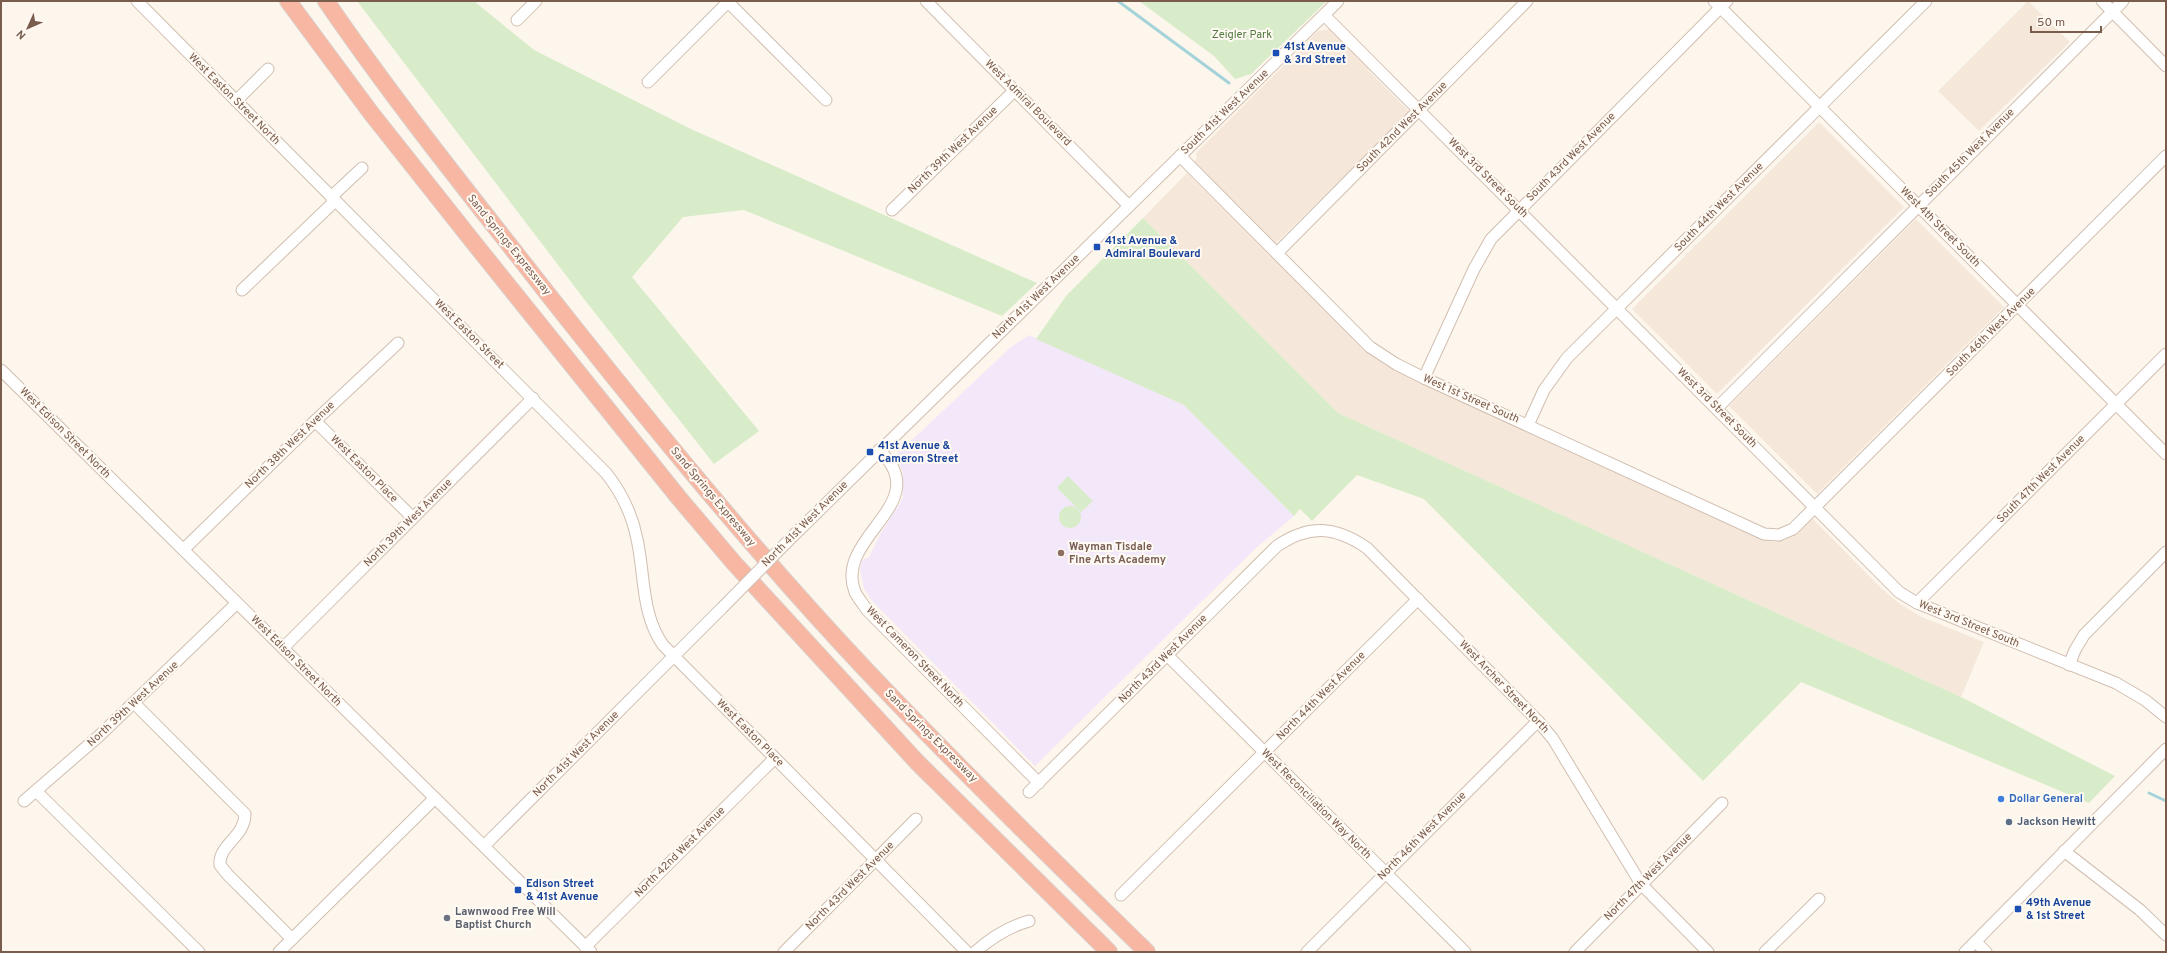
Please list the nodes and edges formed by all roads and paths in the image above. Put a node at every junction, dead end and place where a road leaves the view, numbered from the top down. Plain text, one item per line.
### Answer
1 (288, 1) edge
2 (326, 1) edge
3 (536, 1) edge
4 (728, 1) edge
5 (926, 1) edge
6 (1338, 1) edge
7 (1527, 1) edge
8 (1926, 1) edge
9 (2102, 1) edge
10 (2123, 1) edge
11 (138, 2) edge
12 (1721, 3) edge
13 (2112, 12) junction
14 (1324, 15) junction
15 (517, 20) dead end
16 (2166, 66) edge
17 (268, 68) dead end
18 (648, 82) dead end
19 (1014, 91) junction
20 (826, 100) dead end
21 (236, 101) junction
22 (1820, 107) junction
23 (1420, 109) junction
24 (1180, 156) junction
25 (2166, 156) edge
26 (362, 168) dead end
27 (333, 199) junction
28 (1918, 205) junction
29 (1129, 206) junction
30 (1519, 209) junction
31 (892, 210) dead end
32 (1277, 253) junction
33 (242, 290) dead end
34 (2018, 305) junction
35 (1618, 308) junction
36 (398, 343) dead end
37 (2166, 354) edge
38 (1, 370) edge
39 (1424, 378) junction
40 (532, 398) junction
41 (2116, 404) junction
42 (1717, 408) junction
43 (315, 421) junction
44 (1528, 425) junction
45 (879, 450) junction
46 (2166, 454) edge
47 (606, 473) joint
48 (1815, 507) junction
49 (413, 518) junction
50 (1302, 532) joint
51 (184, 549) junction
52 (2166, 552) edge
53 (1418, 599) junction
54 (237, 603) junction
55 (1917, 603) junction
56 (283, 648) junction
57 (1167, 655) junction
58 (674, 656) junction
59 (2069, 665) junction
60 (134, 702) junction
61 (2166, 717) edge
62 (1538, 721) junction
63 (2166, 749) edge
64 (1264, 753) junction
65 (775, 758) junction
66 (1039, 783) junction
67 (36, 791) junction
68 (1029, 792) dead end
69 (435, 798) junction
70 (24, 801) dead end
71 (1722, 803) dead end
72 (916, 819) dead end
73 (484, 846) junction
74 (2064, 851) junction
75 (876, 860) junction
76 (1385, 873) junction
77 (1641, 884) junction
78 (1121, 895) dead end
79 (1819, 899) dead end
80 (1029, 921) dead end
81 (2166, 935) edge
82 (292, 939) junction
83 (1976, 942) junction
84 (588, 949) edge
85 (199, 952) edge
86 (279, 952) edge
87 (784, 952) edge
88 (967, 952) edge
89 (975, 952) edge
90 (1109, 952) edge
91 (1147, 952) edge
92 (1307, 952) edge
93 (1465, 952) edge
94 (1575, 952) edge
95 (1708, 952) edge
96 (1765, 952) edge
97 (1965, 952) edge
98 (1986, 952) edge

1 - 90 highway
2 - 91 highway, Sand Springs Expressway
3 - 15 street
4 - 18 street
4 - 20 street
5 - 19 street, West Admiral Boulevard
6 - 14 street, South 41st West Avenue
7 - 23 street, South 42nd West Avenue
8 - 22 street, South 44th West Avenue
9 - 13 street
10 - 13 street, South 45th West Avenue
11 - 21 street, West Easton Street North
12 - 22 street, West 4th Street South
12 - 30 street, South 43rd West Avenue
13 - 16 street
13 - 28 street, South 45th West Avenue
14 - 23 street, West 3rd Street South
14 - 24 street, South 41st West Avenue
17 - 21 street
19 - 29 street, West Admiral Boulevard
19 - 31 street, North 39th West Avenue
21 - 27 street, West Easton Street North
22 - 28 street, West 4th Street South
22 - 35 street, South 44th West Avenue
23 - 30 street, West 3rd Street South
23 - 32 street, South 42nd West Avenue
24 - 29 street, South 41st West Avenue
24 - 32 street, West 1st Street South
25 - 34 street, South 46th West Avenue
26 - 27 street
27 - 33 street
27 - 40 street, West Easton Street
28 - 34 street, West 4th Street South
28 - 42 street, South 45th West Avenue
29 - 45 street, North 41st West Avenue
30 - 35 street, West 3rd Street South
30 - 39 street, South 43rd West Avenue
32 - 39 street, West 1st Street South
34 - 41 street, West 4th Street South
34 - 48 street, South 46th West Avenue
35 - 42 street, West 3rd Street South
35 - 44 street, South 44th West Avenue
36 - 43 street, North 38th West Avenue
37 - 41 street, South 47th West Avenue
38 - 51 street, West Edison Street North
39 - 44 street, West 1st Street South
40 - 47 street, West Easton Street
40 - 49 street, North 39th West Avenue
41 - 46 street, West 4th Street South
41 - 55 street, South 47th West Avenue
42 - 48 street, West 3rd Street South
43 - 49 street, West Easton Place
43 - 51 street, North 38th West Avenue
44 - 48 street, West 1st Street South
45 - 58 street, North 41st West Avenue, bridge
45 - 66 street, West Cameron Street North
47 - 58 street, West Easton Place
48 - 55 street, West 3rd Street South
49 - 56 street, North 39th West Avenue
50 - 53 street, West Archer Street North
50 - 57 street, North 43rd West Avenue
51 - 54 street, West Edison Street North
52 - 59 street
53 - 62 street, West Archer Street North
53 - 64 street, North 44th West Avenue
54 - 56 street, West Edison Street North
54 - 60 street, North 39th West Avenue
55 - 59 street, West 3rd Street South
56 - 69 street, West Edison Street North
57 - 64 street, West Reconciliation Way North
57 - 66 street, North 43rd West Avenue
58 - 65 street, West Easton Place
58 - 73 street, North 41st West Avenue
59 - 61 street, West 3rd Street South
60 - 67 street, North 39th West Avenue
60 - 82 street
62 - 76 street, North 46th West Avenue
62 - 77 street, West Archer Street North
63 - 74 street
64 - 76 street, West Reconciliation Way North
64 - 78 street, North 44th West Avenue
65 - 75 street, West Easton Place
65 - 84 street, North 42nd West Avenue
66 - 68 street, North 43rd West Avenue
67 - 70 street, North 39th West Avenue
67 - 85 street
69 - 73 street, West Edison Street North
69 - 82 street
71 - 77 street, North 47th West Avenue
72 - 75 street, North 43rd West Avenue
73 - 84 street, West Edison Street North
74 - 81 street
74 - 83 street
75 - 87 street, North 43rd West Avenue
75 - 88 street, West Easton Place
76 - 92 street, North 46th West Avenue
76 - 93 street, West Reconciliation Way North
77 - 94 street, North 47th West Avenue
77 - 95 street, West Archer Street North
79 - 96 street
80 - 89 street
82 - 86 street
83 - 97 street
83 - 98 street

